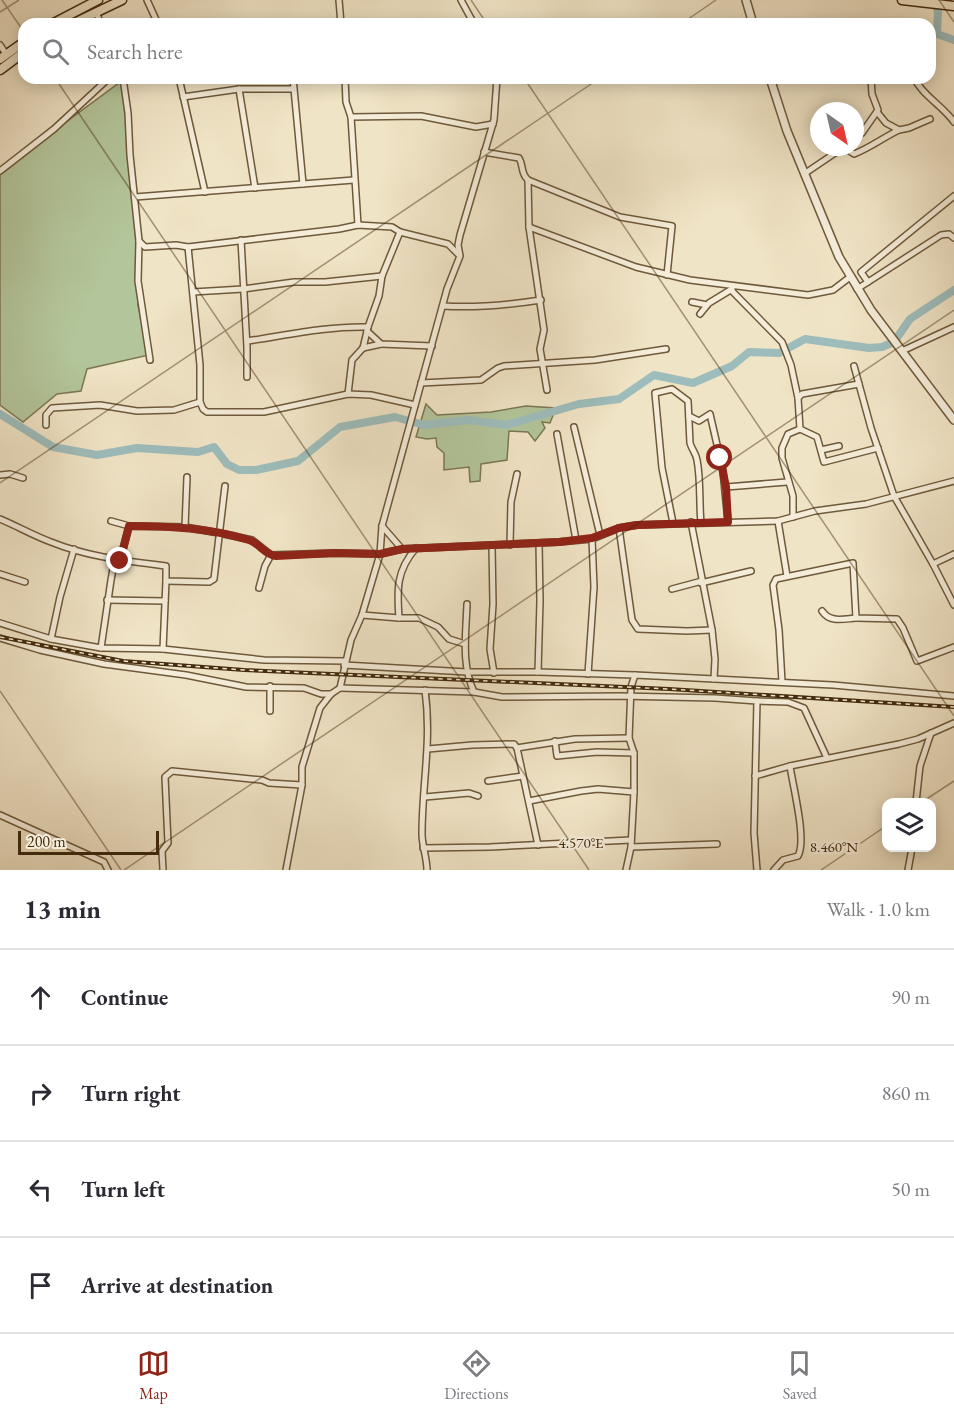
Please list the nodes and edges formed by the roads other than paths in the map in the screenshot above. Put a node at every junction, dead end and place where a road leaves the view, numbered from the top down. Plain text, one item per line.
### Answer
1 (122, 0) edge
2 (147, 0) edge
3 (339, 0) edge
4 (461, 0) edge
5 (746, 0) edge
6 (902, 0) edge
7 (96, 5) edge
8 (951, 5) edge
9 (66, 18) edge
10 (80, 18) edge
11 (155, 18) edge
12 (340, 18) edge
13 (471, 18) edge
14 (751, 18) edge
15 (0, 45) edge
16 (18, 46) edge
17 (3, 56) edge
18 (18, 56) edge
19 (0, 70) edge
20 (103, 84) edge
21 (124, 84) edge
22 (180, 84) edge
23 (293, 84) edge
24 (345, 84) edge
25 (496, 84) edge
26 (772, 84) edge
27 (872, 84) edge
28 (917, 84) edge
29 (239, 89) junction
30 (293, 90) junction
31 (183, 97) junction
32 (877, 112) junction
33 (351, 117) junction
34 (930, 119) dead end
35 (954, 122) edge
36 (493, 124) junction
37 (864, 130) edge
38 (899, 130) junction
39 (864, 150) edge
40 (484, 152) junction
41 (831, 156) edge
42 (0, 171) edge
43 (804, 174) junction
44 (354, 180) junction
45 (528, 180) junction
46 (303, 184) junction
47 (255, 188) junction
48 (205, 192) junction
49 (954, 196) edge
50 (135, 197) junction
51 (358, 225) junction
52 (529, 227) junction
53 (400, 232) junction
54 (460, 235) junction
55 (954, 238) edge
56 (241, 240) junction
57 (139, 241) junction
58 (448, 244) junction
59 (188, 247) junction
60 (460, 256) junction
61 (667, 275) junction
62 (382, 276) junction
63 (850, 277) junction
64 (868, 282) junction
65 (732, 288) junction
66 (243, 289) junction
67 (857, 289) junction
68 (193, 292) junction
69 (540, 300) junction
70 (692, 302) dead end
71 (707, 305) junction
72 (443, 306) junction
73 (700, 314) dead end
74 (954, 327) edge
75 (367, 329) junction
76 (247, 341) junction
77 (381, 344) junction
78 (432, 346) junction
79 (363, 348) junction
80 (900, 348) junction
81 (666, 349) dead end
82 (150, 360) dead end
83 (542, 364) junction
84 (854, 366) dead end
85 (247, 377) dead end
86 (421, 383) junction
87 (859, 384) junction
88 (547, 390) dead end
89 (348, 394) junction
90 (798, 398) junction
91 (200, 402) junction
92 (415, 405) junction
93 (689, 416) junction
94 (954, 420) edge
95 (46, 425) dead end
96 (574, 427) dead end
97 (800, 429) junction
98 (557, 434) dead end
99 (839, 446) dead end
100 (878, 448) junction
101 (821, 450) junction
102 (517, 474) dead end
103 (0, 475) edge
104 (187, 477) dead end
105 (22, 478) dead end
106 (954, 481) edge
107 (787, 482) junction
108 (225, 486) dead end
109 (726, 487) junction
110 (894, 496) junction
111 (793, 517) junction
112 (0, 519) edge
113 (778, 521) junction
114 (111, 522) dead end
115 (692, 522) junction
116 (728, 522) junction
117 (673, 523) junction
118 (701, 523) junction
119 (129, 526) junction
120 (382, 526) junction
121 (185, 527) junction
122 (619, 528) junction
123 (219, 533) junction
124 (600, 535) junction
125 (592, 538) junction
126 (576, 540) junction
127 (539, 543) junction
128 (510, 545) junction
129 (492, 546) junction
130 (416, 548) junction
131 (74, 549) junction
132 (402, 549) junction
133 (380, 554) junction
134 (954, 554) edge
135 (271, 555) junction
136 (120, 561) junction
137 (933, 564) junction
138 (751, 571) dead end
139 (0, 574) edge
140 (787, 576) junction
141 (166, 581) junction
142 (25, 582) dead end
143 (702, 582) junction
144 (260, 588) dead end
145 (672, 589) dead end
146 (107, 600) junction
147 (165, 601) junction
148 (467, 604) dead end
149 (954, 605) edge
150 (822, 611) dead end
151 (362, 615) junction
152 (399, 618) junction
153 (856, 618) junction
154 (0, 623) edge
155 (712, 630) junction
156 (0, 638) edge
157 (51, 639) junction
158 (465, 644) junction
159 (954, 647) edge
160 (101, 648) junction
161 (163, 649) junction
162 (344, 663) junction
163 (467, 672) junction
164 (538, 672) junction
165 (494, 673) junction
166 (588, 674) junction
167 (635, 675) junction
168 (714, 680) junction
169 (782, 682) junction
170 (270, 686) junction
171 (339, 688) junction
172 (425, 690) junction
173 (474, 692) junction
174 (331, 694) junction
175 (954, 696) edge
176 (630, 697) junction
177 (757, 701) junction
178 (270, 711) dead end
179 (954, 723) edge
180 (931, 733) junction
181 (629, 738) junction
182 (918, 739) junction
183 (555, 741) junction
184 (925, 747) junction
185 (517, 748) junction
186 (428, 749) junction
187 (634, 753) junction
188 (827, 758) junction
189 (790, 766) junction
190 (523, 776) junction
191 (755, 776) junction
192 (488, 782) dead end
193 (302, 785) junction
194 (634, 792) junction
195 (425, 796) junction
196 (478, 796) dead end
197 (916, 798) edge
198 (529, 801) junction
199 (0, 815) edge
200 (631, 843) junction
201 (717, 844) dead end
202 (538, 845) junction
203 (423, 848) junction
204 (911, 852) edge
205 (108, 870) edge
206 (163, 870) edge
207 (286, 870) edge
208 (427, 870) edge
209 (626, 870) edge
210 (757, 870) edge
211 (774, 870) edge
212 (908, 870) edge

1 - 7 main road
2 - 11 street
3 - 12 street
4 - 13 street
5 - 14 street
6 - 8 main road
7 - 9 main road
7 - 10 main road
15 - 17 street
16 - 17 main road
18 - 19 main road
20 - 42 street
21 - 50 street
22 - 31 street
23 - 30 street
24 - 33 street
25 - 36 street
26 - 43 street
27 - 32 street
28 - 35 street
29 - 30 street
29 - 31 street
29 - 47 street
30 - 46 street
31 - 48 street
32 - 37 street
32 - 38 street
33 - 36 street
33 - 44 street
34 - 38 street
36 - 40 street
38 - 39 street
40 - 45 street
40 - 54 street
41 - 43 street
43 - 63 street
44 - 46 street
44 - 51 street
45 - 52 street
45 - 61 street
46 - 47 street
47 - 48 street
48 - 50 street
49 - 64 street
50 - 57 street
51 - 53 street
51 - 56 street
52 - 61 street
52 - 69 street
53 - 58 street
53 - 62 street
54 - 58 street
54 - 60 street
55 - 64 street
56 - 59 street
56 - 66 street
57 - 59 street
57 - 82 street
58 - 60 street
59 - 68 street
60 - 72 street
61 - 65 street
62 - 66 street
62 - 75 street
63 - 65 street
63 - 67 street
64 - 67 street
65 - 71 street
65 - 90 street
66 - 68 street
66 - 76 street
67 - 80 street
68 - 91 street
69 - 72 street
69 - 83 street
70 - 71 street
71 - 73 street
72 - 78 street
74 - 80 street
75 - 76 street
75 - 77 street
75 - 79 street
76 - 85 street
77 - 78 street
77 - 79 street
78 - 86 street
79 - 89 street
80 - 94 street
81 - 83 street
83 - 86 street
83 - 88 street
84 - 87 street
86 - 92 street
87 - 90 street
87 - 100 street
89 - 91 street
89 - 92 street
90 - 97 street
91 - 95 street
92 - 120 street
93 - 109 street
93 - 117 street
93 - 118 street
96 - 124 street
97 - 101 street
97 - 107 street
98 - 126 street
99 - 101 street
100 - 101 street
100 - 110 street
102 - 128 street
103 - 105 street
104 - 121 street
106 - 110 street
107 - 109 street
107 - 111 street
108 - 123 street
109 - 116 street
110 - 111 street
110 - 137 street
111 - 113 street
112 - 131 street
113 - 116 street
113 - 140 street
114 - 119 street
115 - 117 street
115 - 118 street
115 - 143 street
116 - 118 street
117 - 122 street
119 - 121 street
119 - 136 street
120 - 132 street
120 - 133 street
121 - 123 street
122 - 124 street
122 - 155 street
123 - 135 street
123 - 141 street
124 - 125 street
125 - 126 street
125 - 166 street
126 - 127 street
127 - 128 street
127 - 164 street
128 - 129 street
129 - 130 street
129 - 165 street
130 - 132 street
130 - 152 street
131 - 136 street
131 - 157 street
132 - 133 street
133 - 135 street
133 - 151 street
134 - 137 street
135 - 144 street
136 - 141 street
136 - 146 street
137 - 149 street
138 - 143 street
139 - 142 street
140 - 153 street
140 - 169 street
141 - 147 street
143 - 145 street
143 - 155 street
146 - 147 street
146 - 160 street
147 - 161 street
148 - 158 street
150 - 153 street
151 - 152 street
151 - 162 street
152 - 158 street
153 - 159 street
154 - 157 street
155 - 168 street
156 - 170 street
157 - 160 street
158 - 163 street
160 - 161 street
161 - 162 street
162 - 163 street
162 - 171 street
163 - 165 street
163 - 173 street
164 - 165 street
164 - 166 street
166 - 167 street
167 - 168 street
167 - 176 street
168 - 169 street
169 - 175 street
170 - 174 street
170 - 178 street
171 - 172 street
171 - 174 street
172 - 173 street
172 - 186 street
173 - 176 street
174 - 193 street
176 - 177 street
176 - 181 street
177 - 188 street
177 - 191 street
179 - 180 street
180 - 182 street
180 - 184 street
181 - 183 street
181 - 187 street
182 - 184 street
182 - 188 street
183 - 185 street
183 - 187 street
184 - 197 street
185 - 186 street
185 - 190 street
186 - 195 street
187 - 194 street
188 - 189 street
189 - 191 street
189 - 211 street
190 - 192 street
190 - 198 street
191 - 210 street
193 - 206 street
193 - 207 street
194 - 198 street
194 - 200 street
195 - 196 street
195 - 203 street
198 - 202 street
199 - 205 street
200 - 201 street
200 - 202 street
200 - 209 street
202 - 203 street
203 - 208 street
204 - 212 street

